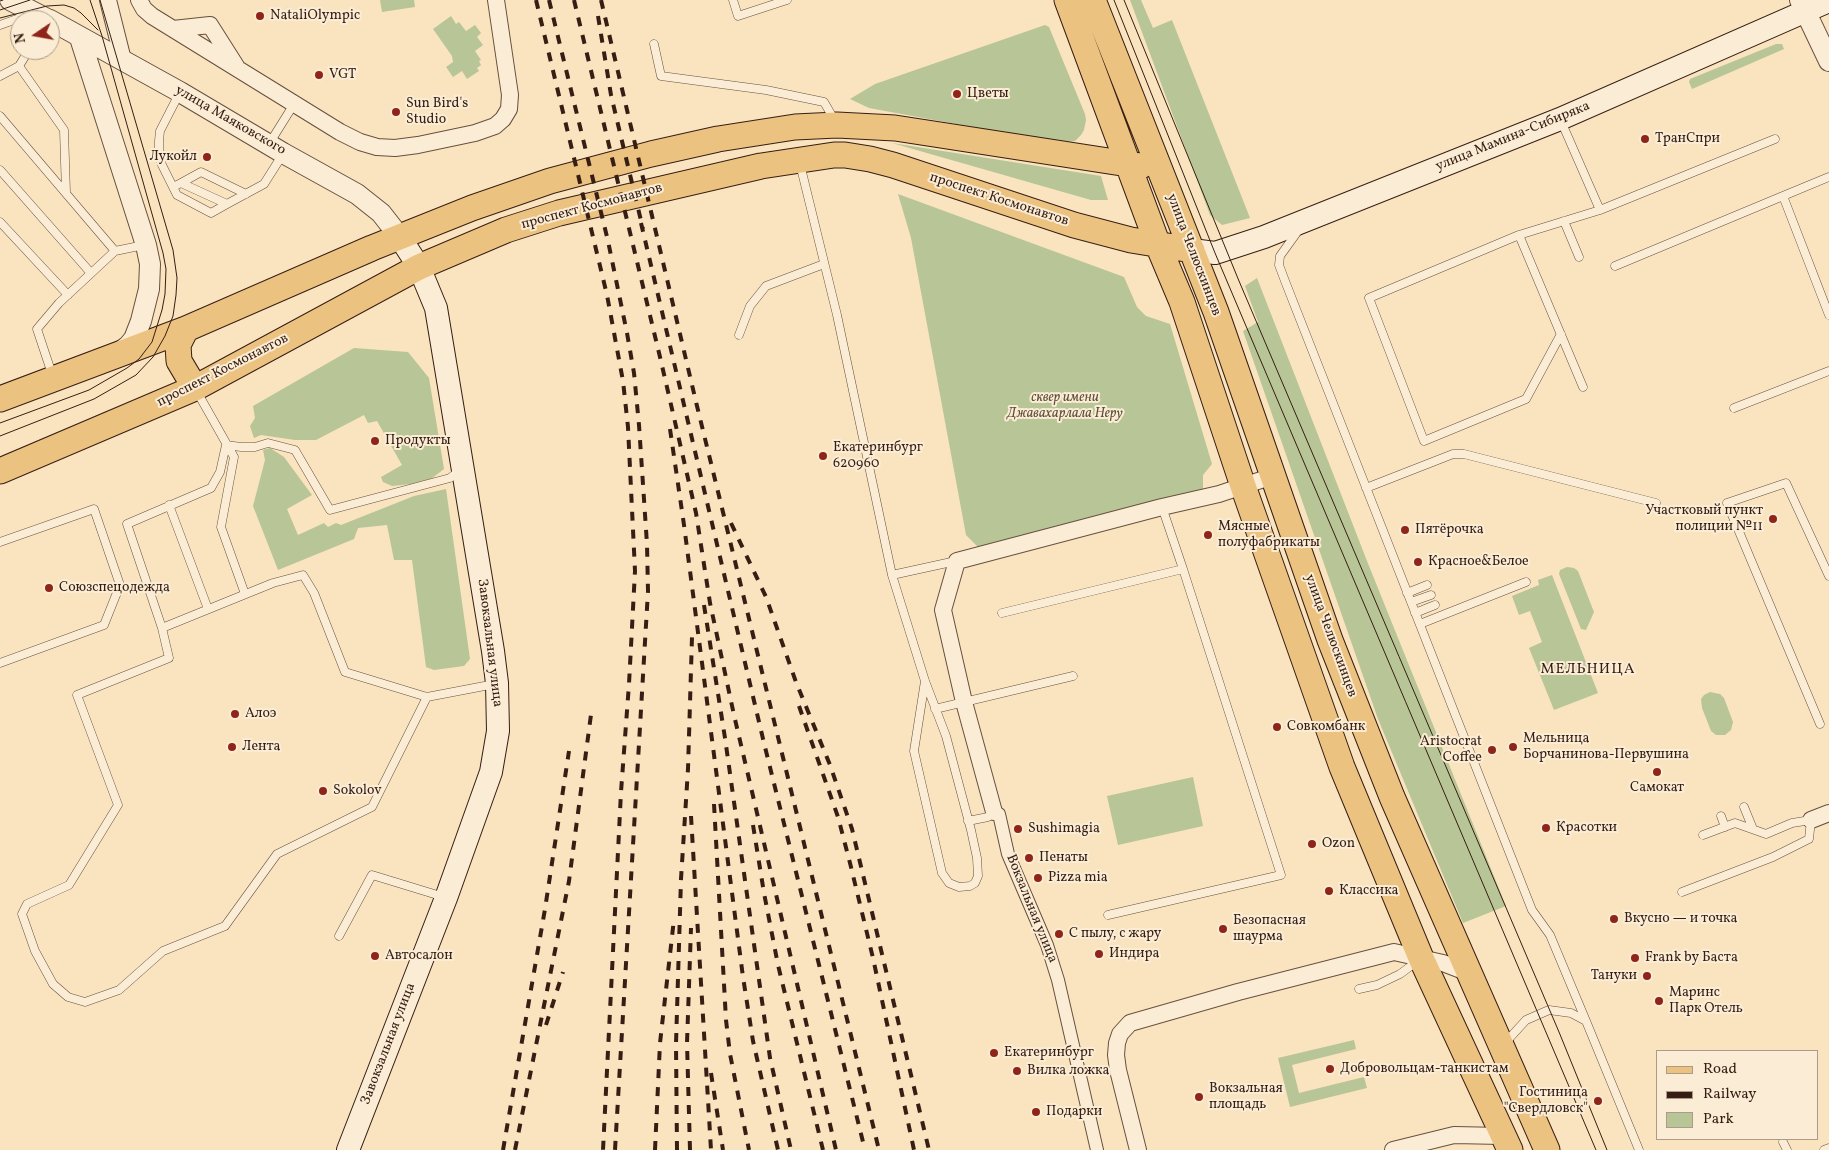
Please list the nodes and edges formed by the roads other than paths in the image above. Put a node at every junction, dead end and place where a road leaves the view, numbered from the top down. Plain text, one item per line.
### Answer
1 (10, 0) edge
2 (108, 0) edge
3 (140, 0) edge
4 (496, 0) edge
5 (733, 0) edge
6 (787, 0) edge
7 (1067, 0) edge
8 (1093, 0) edge
9 (1829, 1) edge
10 (1803, 6) edge
11 (29, 10) edge
12 (60, 27) edge
13 (173, 29) junction
14 (80, 38) junction
15 (654, 44) dead end
16 (23, 60) edge
17 (123, 60) junction
18 (1829, 61) edge
19 (19, 66) junction
20 (237, 68) junction
21 (0, 76) edge
22 (180, 92) junction
23 (295, 104) junction
24 (0, 116) edge
25 (1560, 119) junction
26 (837, 125) junction
27 (1775, 139) dead end
28 (276, 148) junction
29 (799, 160) junction
30 (1128, 164) junction
31 (1160, 169) junction
32 (0, 170) edge
33 (1829, 177) edge
34 (181, 183) junction
35 (173, 187) junction
36 (66, 193) junction
37 (246, 194) junction
38 (1783, 196) junction
39 (227, 204) junction
40 (1600, 210) junction
41 (1305, 221) junction
42 (1564, 221) junction
43 (0, 222) edge
44 (1519, 235) junction
45 (399, 236) junction
46 (146, 245) junction
47 (1158, 245) junction
48 (1192, 250) junction
49 (114, 251) junction
50 (1579, 257) dead end
51 (824, 264) junction
52 (1615, 266) dead end
53 (419, 267) junction
54 (90, 272) junction
55 (68, 295) junction
56 (1829, 315) edge
57 (186, 329) junction
58 (1561, 334) junction
59 (739, 335) dead end
60 (117, 355) junction
61 (1829, 371) edge
62 (54, 379) junction
63 (1583, 387) dead end
64 (196, 388) junction
65 (0, 399) edge
66 (1734, 408) dead end
67 (226, 445) junction
68 (463, 469) junction
69 (0, 471) edge
70 (1273, 476) junction
71 (1243, 486) junction
72 (1366, 488) junction
73 (1656, 503) dead end
74 (168, 505) junction
75 (1162, 507) junction
76 (0, 542) edge
77 (957, 560) junction
78 (1183, 569) junction
79 (892, 575) junction
80 (1829, 576) edge
81 (1526, 582) dead end
82 (1427, 585) dead end
83 (1407, 592) junction
84 (245, 594) junction
85 (1431, 595) dead end
86 (1411, 602) junction
87 (1435, 605) dead end
88 (208, 609) junction
89 (1002, 613) dead end
90 (1415, 613) junction
91 (1420, 624) junction
92 (162, 628) junction
93 (0, 664) edge
94 (1073, 676) dead end
95 (925, 681) junction
96 (497, 683) junction
97 (427, 697) junction
98 (964, 702) junction
99 (935, 709) junction
100 (1820, 724) dead end
101 (1744, 808) dead end
102 (997, 813) junction
103 (1829, 813) edge
104 (1721, 816) dead end
105 (1811, 820) junction
106 (968, 821) junction
107 (1725, 827) junction
108 (1753, 829) junction
109 (1703, 836) dead end
110 (1682, 892) dead end
111 (446, 898) junction
112 (1108, 915) dead end
113 (339, 936) dead end
114 (1421, 958) junction
115 (1469, 973) junction
116 (1359, 989) dead end
117 (1586, 1021) junction
118 (1501, 1048) junction
119 (1783, 1142) dead end
120 (1506, 1143) edge
121 (1829, 1148) edge
122 (348, 1150) edge
123 (1097, 1150) edge
124 (1138, 1150) edge
125 (1393, 1150) edge
126 (1547, 1150) edge
127 (1639, 1150) edge
128 (1786, 1150) edge
129 (1824, 1150) edge

1 - 11 street, улица Маяковского
2 - 17 street
3 - 13 street
4 - 23 street
5 - 6 lane
7 - 30 main road, улица Челюскинцев
8 - 31 main road, улица Челюскинцев
9 - 10 main road, улица Мамина-Сибиряка
10 - 18 street
10 - 25 main road, улица Мамина-Сибиряка
12 - 14 street, улица Маяковского
13 - 20 street
13 - 20 street
14 - 17 street, улица Маяковского
14 - 46 street
15 - 26 lane
16 - 19 lane
17 - 22 street, улица Маяковского
19 - 21 lane
19 - 36 lane
20 - 23 street
22 - 28 street, улица Маяковского
22 - 35 lane
23 - 28 lane
24 - 36 lane
25 - 40 lane
25 - 41 main road, улица Мамина-Сибиряка
26 - 30 main road
26 - 45 main road
27 - 40 lane
28 - 37 lane
28 - 45 street, улица Маяковского
29 - 47 main road, проспект Космонавтов
29 - 51 lane
29 - 53 main road, проспект Космонавтов
30 - 31 main road
30 - 47 main road, улица Челюскинцев
31 - 48 main road, улица Челюскинцев
32 - 54 lane
33 - 38 lane
34 - 35 lane
34 - 37 lane
34 - 39 lane
35 - 39 lane
36 - 49 lane
37 - 39 lane
38 - 52 lane
38 - 56 lane
40 - 42 lane
41 - 48 main road, улица Мамина-Сибиряка
41 - 72 lane
42 - 44 lane
42 - 50 lane
43 - 55 lane
44 - 58 lane
44 - 58 lane
45 - 53 main road, Завокзальная улица
45 - 57 main road
46 - 49 lane
46 - 60 street
47 - 48 main road, проспект Космонавтов
47 - 71 main road, улица Челюскинцев
48 - 70 main road, улица Челюскинцев
49 - 54 lane
51 - 59 lane
51 - 79 lane
53 - 64 main road, проспект Космонавтов
53 - 68 main road, Завокзальная улица
54 - 55 lane
55 - 62 lane
57 - 60 main road
57 - 64 main road
58 - 63 lane
60 - 62 main road
61 - 66 lane
62 - 65 main road
64 - 67 lane
64 - 69 main road, проспект Космонавтов
67 - 68 lane
67 - 74 lane
67 - 84 lane
68 - 96 main road, Завокзальная улица
70 - 71 street
70 - 115 main road, улица Челюскинцев
71 - 75 street
71 - 114 main road, улица Челюскинцев
72 - 73 lane
72 - 83 lane
74 - 88 lane
74 - 92 lane
75 - 77 street
75 - 78 lane
76 - 93 lane
77 - 79 lane
77 - 98 street, Вокзальная улица
78 - 89 lane
78 - 112 lane
79 - 95 lane
80 - 100 lane
81 - 91 lane
82 - 83 lane
83 - 86 lane
84 - 88 lane
84 - 97 lane
85 - 86 lane
86 - 90 lane
87 - 90 lane
88 - 92 lane
90 - 91 lane
91 - 117 lane
92 - 97 lane
94 - 98 lane
95 - 99 lane
95 - 106 lane
96 - 97 lane
96 - 111 main road, Завокзальная улица
98 - 99 lane
98 - 102 street, Вокзальная улица
99 - 106 lane
101 - 108 lane
102 - 106 lane
102 - 123 street, Вокзальная улица
103 - 105 street
104 - 107 lane
105 - 108 lane
105 - 110 lane
107 - 108 lane
107 - 109 lane
111 - 113 lane
111 - 122 main road, Завокзальная улица
114 - 115 street
114 - 116 lane
114 - 120 main road, улица Челюскинцев
114 - 124 street
115 - 118 main road, улица Челюскинцев
117 - 118 lane
117 - 127 lane
118 - 126 main road, улица Челюскинцев
119 - 128 lane
120 - 125 street
121 - 129 lane

